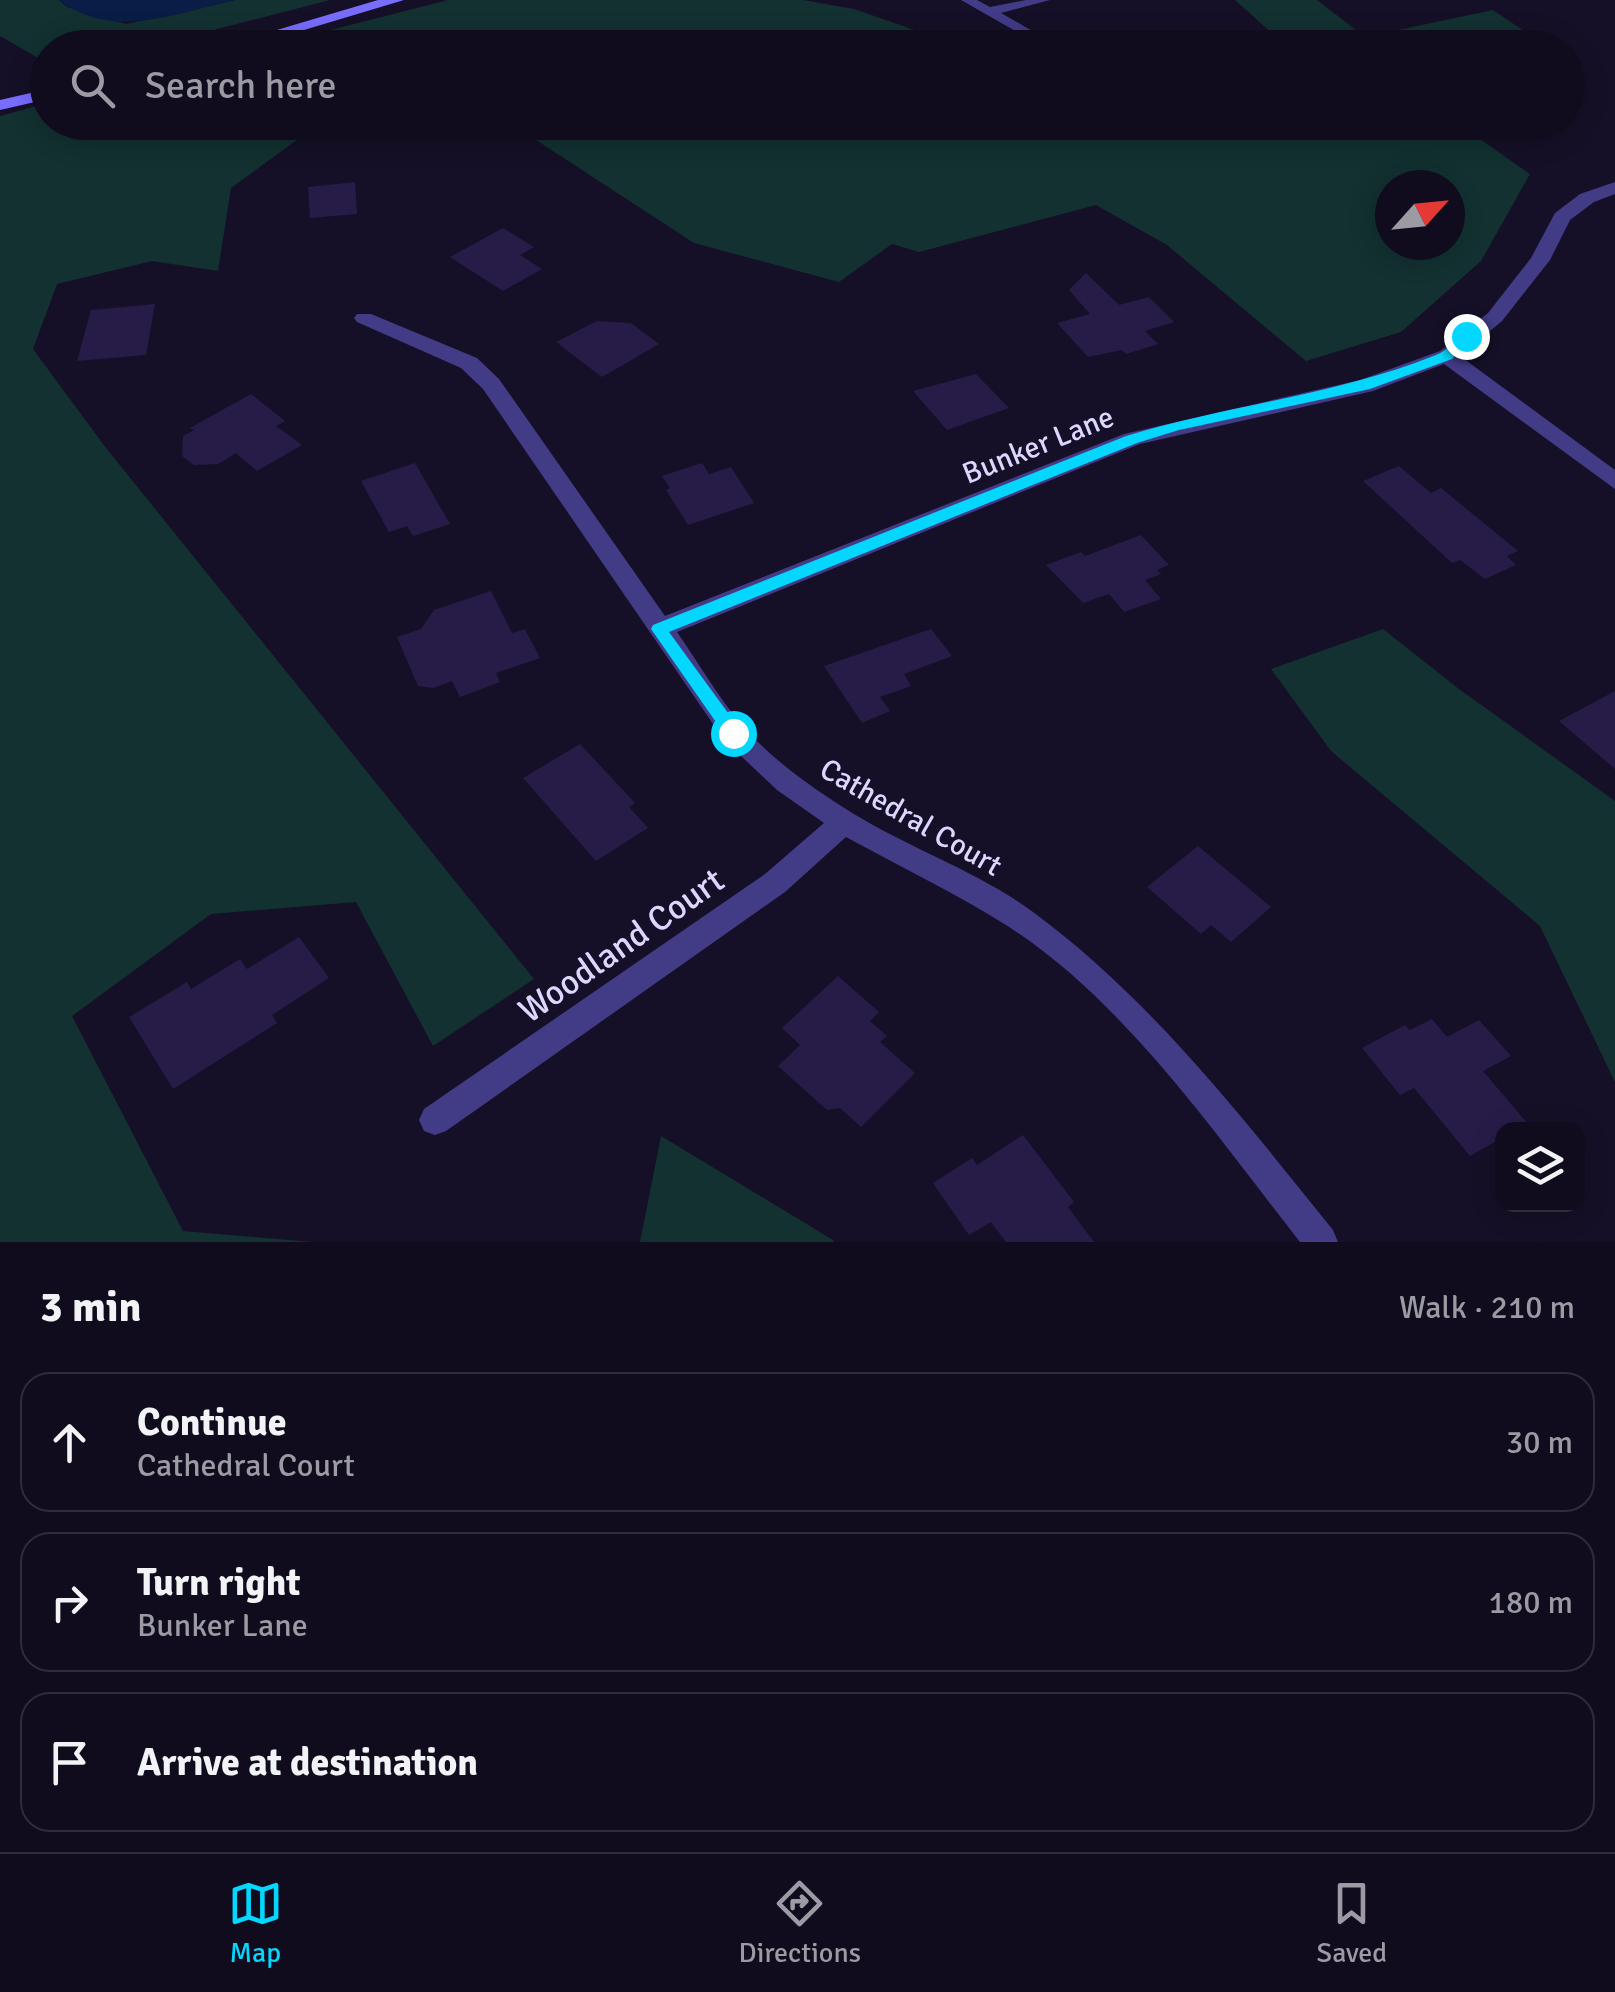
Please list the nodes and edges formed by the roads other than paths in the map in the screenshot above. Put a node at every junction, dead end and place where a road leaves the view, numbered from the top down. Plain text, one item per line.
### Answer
1 (396, 0) edge
2 (967, 0) edge
3 (1044, 0) edge
4 (987, 12) junction
5 (288, 30) edge
6 (1022, 30) edge
7 (30, 98) edge
8 (0, 105) edge
9 (1615, 188) edge
10 (364, 318) dead end
11 (1447, 356) junction
12 (1615, 481) edge
13 (659, 629) junction
14 (844, 822) junction
15 (434, 1120) dead end
16 (1320, 1242) edge

1 - 5 street
2 - 4 lane
3 - 4 lane
4 - 6 lane
7 - 8 street
9 - 11 street, Bunker Lane
10 - 13 street, Cathedral Court
11 - 12 street
11 - 13 street, Bunker Lane
13 - 14 street, Cathedral Court
14 - 15 street, Woodland Court
14 - 16 street, Cathedral Court

